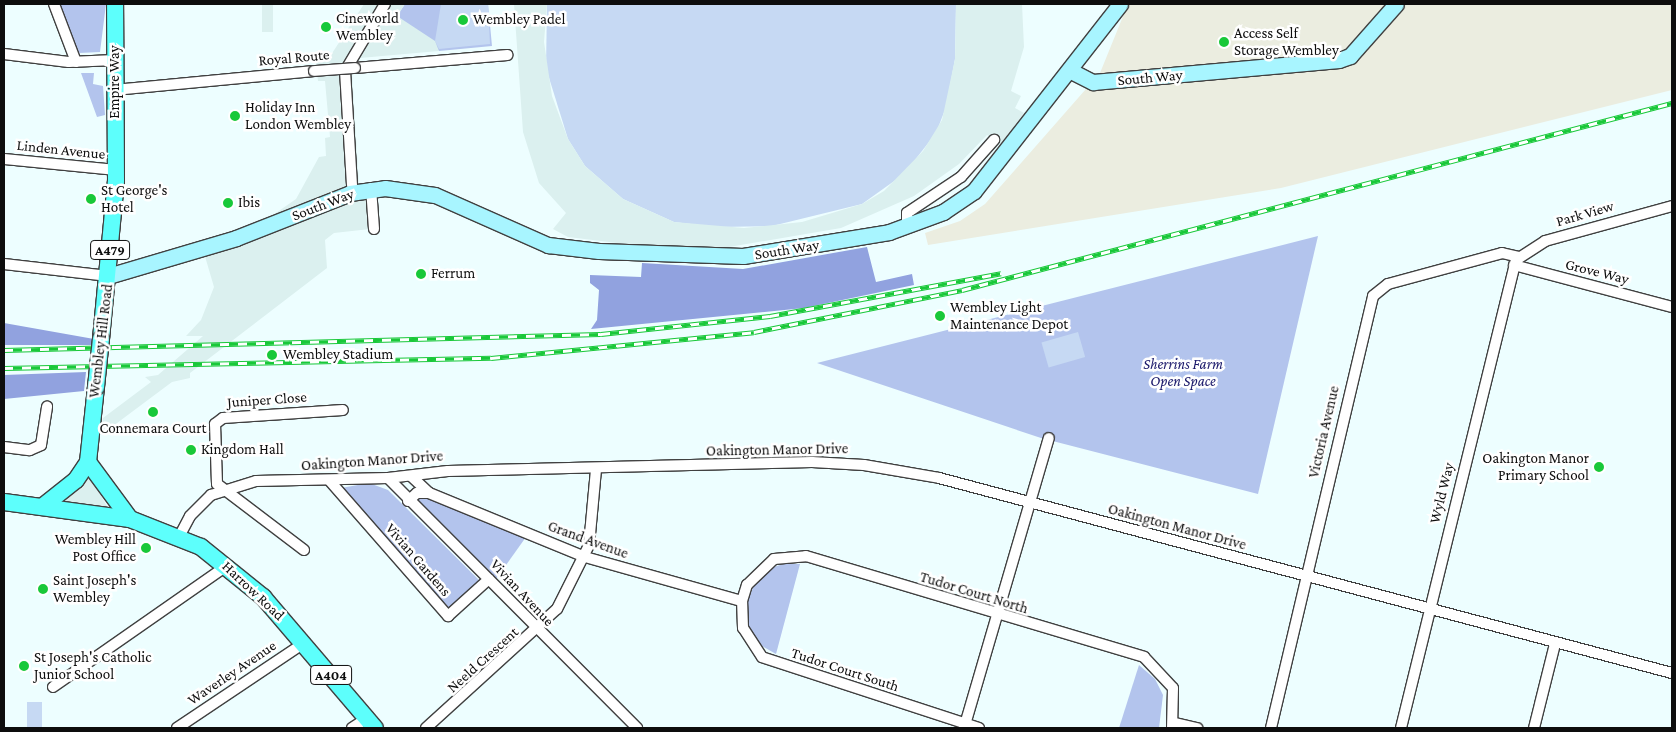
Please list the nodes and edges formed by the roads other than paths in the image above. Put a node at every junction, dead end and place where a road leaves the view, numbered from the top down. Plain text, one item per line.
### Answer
1 (54, 4) edge
2 (115, 4) edge
3 (385, 4) edge
4 (1120, 4) edge
5 (1396, 4) edge
6 (4, 54) edge
7 (507, 55) dead end
8 (114, 60) junction
9 (76, 62) junction
10 (1071, 71) junction
11 (114, 90) junction
12 (994, 140) dead end
13 (4, 159) edge
14 (116, 165) junction
15 (352, 185) dead end
16 (371, 188) junction
17 (1672, 206) edge
18 (908, 226) junction
19 (374, 229) dead end
20 (1517, 261) junction
21 (4, 264) edge
22 (108, 276) junction
23 (1672, 307) edge
24 (48, 406) dead end
25 (343, 410) dead end
26 (1049, 438) dead end
27 (4, 447) edge
28 (88, 462) junction
29 (596, 469) junction
30 (411, 476) junction
31 (388, 478) junction
32 (330, 480) junction
33 (221, 488) junction
34 (429, 494) junction
35 (408, 500) junction
36 (4, 502) edge
37 (1031, 504) junction
38 (42, 508) junction
39 (130, 519) junction
40 (180, 535) junction
41 (304, 550) dead end
42 (585, 556) junction
43 (228, 565) junction
44 (1306, 576) junction
45 (489, 579) junction
46 (742, 601) junction
47 (1429, 610) junction
48 (998, 616) junction
49 (537, 631) junction
50 (304, 643) junction
51 (1555, 644) junction
52 (1672, 673) edge
53 (53, 687) dead end
54 (371, 723) edge
55 (1173, 725) edge
56 (965, 726) edge
57 (177, 728) edge
58 (352, 728) edge
59 (426, 728) edge
60 (637, 728) edge
61 (979, 728) edge
62 (1197, 728) edge
63 (1271, 728) edge
64 (1401, 728) edge
65 (1534, 728) edge

1 - 9 street
2 - 8 main road, Empire Way / A479
3 - 15 street
4 - 10 main road
5 - 10 main road, South Way
6 - 9 street
7 - 11 street, Royal Route, bridge
8 - 9 street
8 - 11 main road, Empire Way / A479
10 - 18 main road, South Way
11 - 14 main road, Empire Way / A479
12 - 18 street
13 - 14 street, Linden Avenue
14 - 22 main road, Wembley Hill Road / A479
16 - 18 main road, South Way
16 - 19 street
16 - 22 main road, South Way
17 - 20 street, Park View
20 - 23 street, Grove Way
20 - 44 street, Victoria Avenue
20 - 47 street, Wyld Way
21 - 22 street
22 - 28 main road, Wembley Hill Road / A479, bridge
24 - 27 street
25 - 33 street, Juniper Close
26 - 37 street
28 - 38 main road, Wembley Hill Road / A479
28 - 39 main road
29 - 30 street, Oakington Manor Drive
29 - 37 street, Oakington Manor Drive
29 - 42 street, Neeld Crescent
30 - 31 street, Oakington Manor Drive
30 - 34 street, Grand Avenue
31 - 32 street, Oakington Manor Drive
31 - 35 street, Vivian Avenue
32 - 33 street, Oakington Manor Drive
32 - 45 street, Vivian Gardens
33 - 40 street
33 - 41 street
34 - 35 street
34 - 42 street, Grand Avenue
35 - 45 street, Vivian Avenue
36 - 38 main road, A404
37 - 44 street, Oakington Manor Drive
37 - 48 street
38 - 39 main road, Harrow Road / A404
39 - 40 main road, Harrow Road / A404
40 - 43 main road, Harrow Road / A404
42 - 46 street, Grand Avenue
42 - 49 street, Neeld Crescent
43 - 50 main road, Harrow Road / A404
43 - 53 street
44 - 47 street, Oakington Manor Drive
44 - 63 street, Victoria Avenue
45 - 49 street, Vivian Avenue
46 - 48 street, Tudor Court North
46 - 56 street, Tudor Court South
47 - 51 street, Oakington Manor Drive
47 - 64 street, Wyld Way
48 - 55 street, Tudor Court North
48 - 56 street
49 - 59 street, Neeld Crescent
49 - 60 street, Vivian Avenue
50 - 54 main road, Harrow Road / A404
50 - 57 street, Waverley Avenue
51 - 52 street, Oakington Manor Drive
51 - 65 street
54 - 58 street
55 - 62 street
56 - 61 street, Tudor Court South

